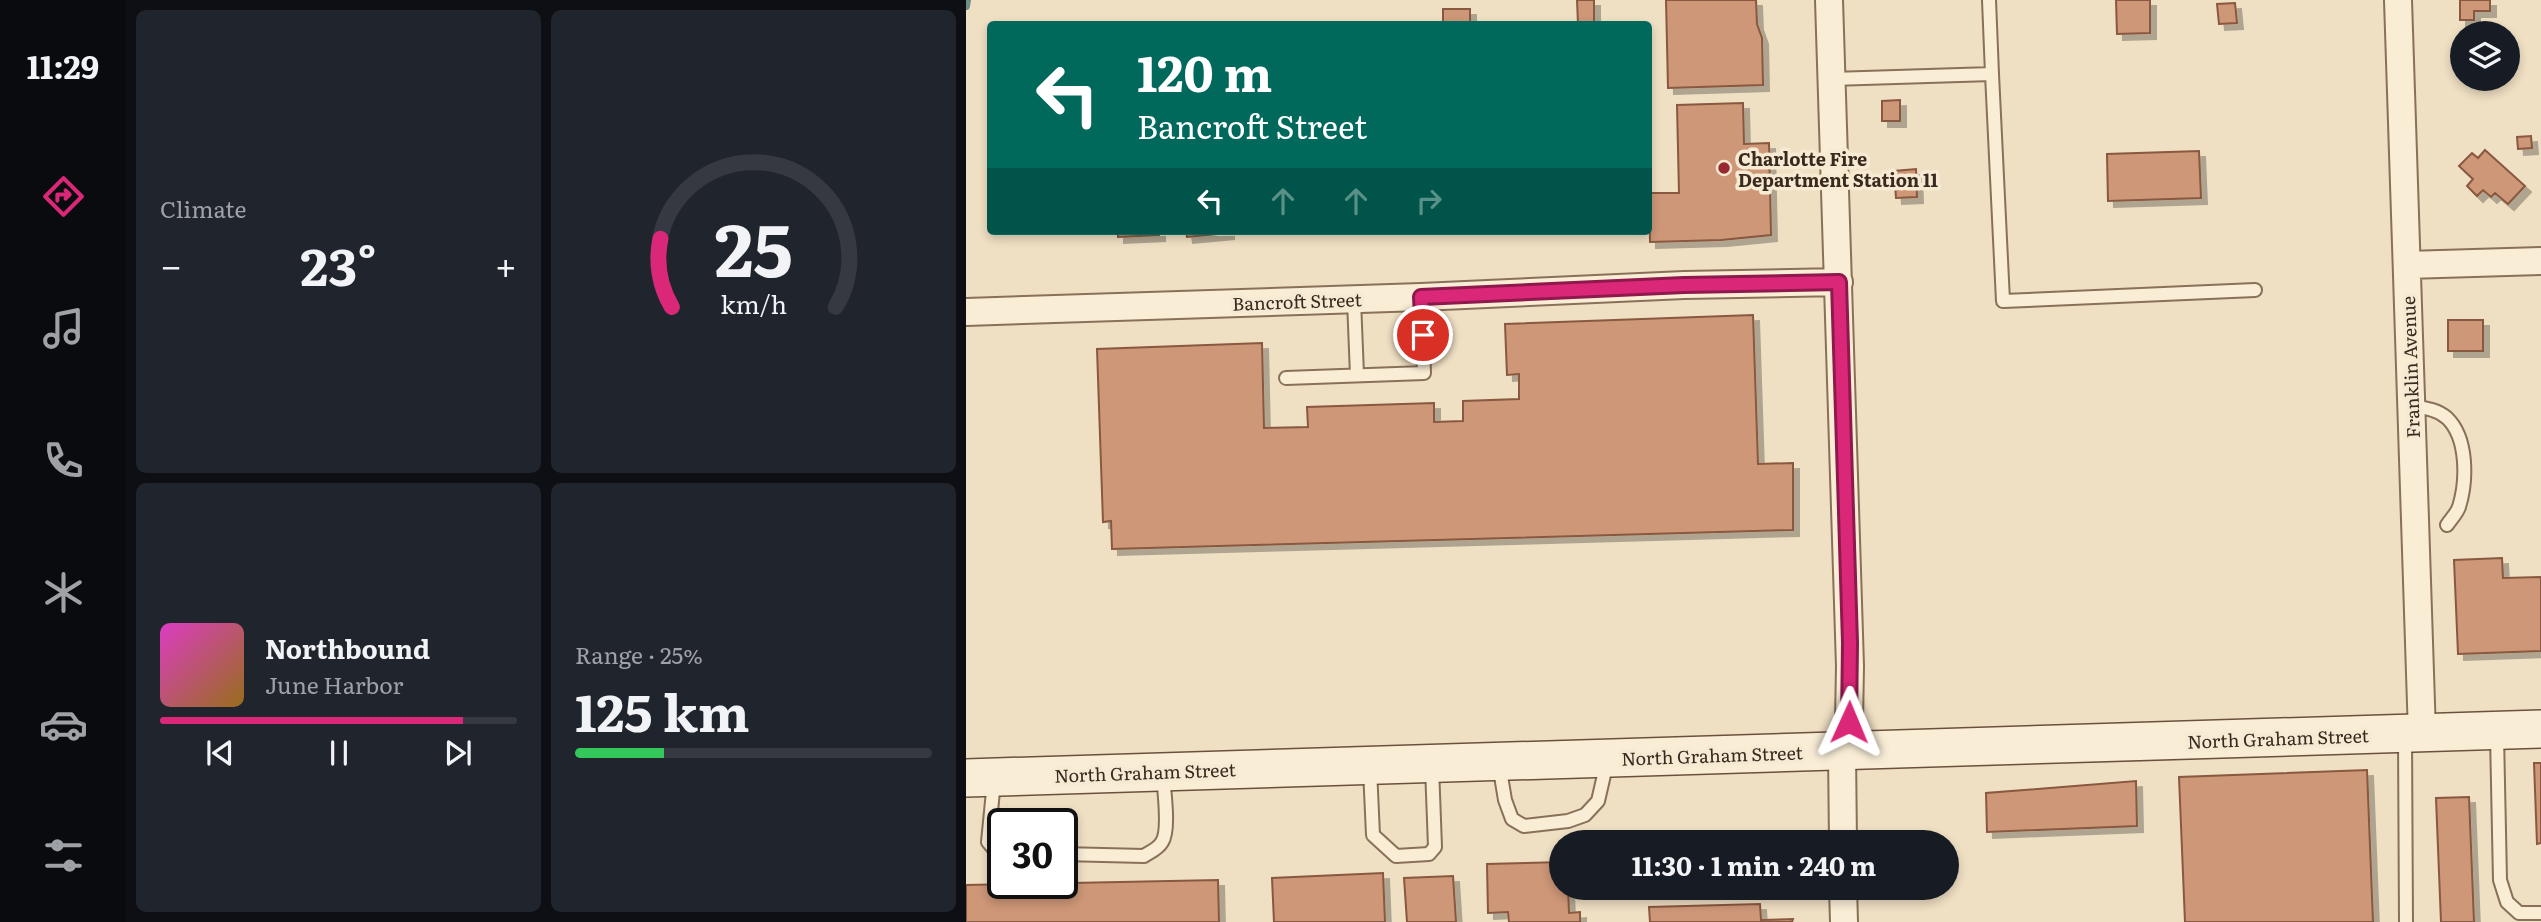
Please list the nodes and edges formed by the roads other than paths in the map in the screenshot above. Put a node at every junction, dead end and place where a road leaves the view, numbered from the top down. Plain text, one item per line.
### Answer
1 (1829, 0) edge
2 (1989, 0) edge
3 (2398, 0) edge
4 (1992, 74) junction
5 (1832, 79) junction
6 (2541, 261) edge
7 (2407, 265) junction
8 (1839, 282) junction
9 (2255, 289) dead end
10 (1421, 297) junction
11 (1354, 300) junction
12 (966, 312) edge
13 (1357, 375) junction
14 (1286, 378) dead end
15 (2412, 406) junction
16 (2447, 525) dead end
17 (2541, 729) edge
18 (2497, 731) junction
19 (2414, 734) junction
20 (1842, 752) junction
21 (1608, 758) junction
22 (1498, 761) junction
23 (1432, 762) junction
24 (1370, 765) junction
25 (1163, 771) junction
26 (980, 778) edge
27 (1843, 830) edge
28 (987, 834) edge
29 (1078, 854) edge
30 (1843, 900) edge
31 (2541, 913) edge
32 (1844, 922) edge
33 (2406, 922) edge

1 - 5 street
2 - 4 lane
3 - 7 street, Franklin Avenue
4 - 5 lane
4 - 9 lane
5 - 8 street
6 - 7 street
7 - 15 street, Franklin Avenue
8 - 10 street, Bancroft Street
8 - 20 street
10 - 11 street, Bancroft Street
10 - 13 lane
11 - 12 street, Bancroft Street
11 - 13 lane
13 - 14 lane
15 - 16 lane
15 - 19 street, Franklin Avenue
17 - 18 main road, North Graham Street
18 - 19 main road, North Graham Street
18 - 31 lane
19 - 20 main road, North Graham Street
19 - 33 lane
20 - 21 main road, North Graham Street
20 - 27 street
21 - 22 main road, North Graham Street
21 - 22 lane
22 - 23 main road, North Graham Street
23 - 24 main road, North Graham Street
23 - 24 lane
24 - 25 main road, North Graham Street
25 - 26 main road, North Graham Street
25 - 29 lane
26 - 28 lane
30 - 32 street

